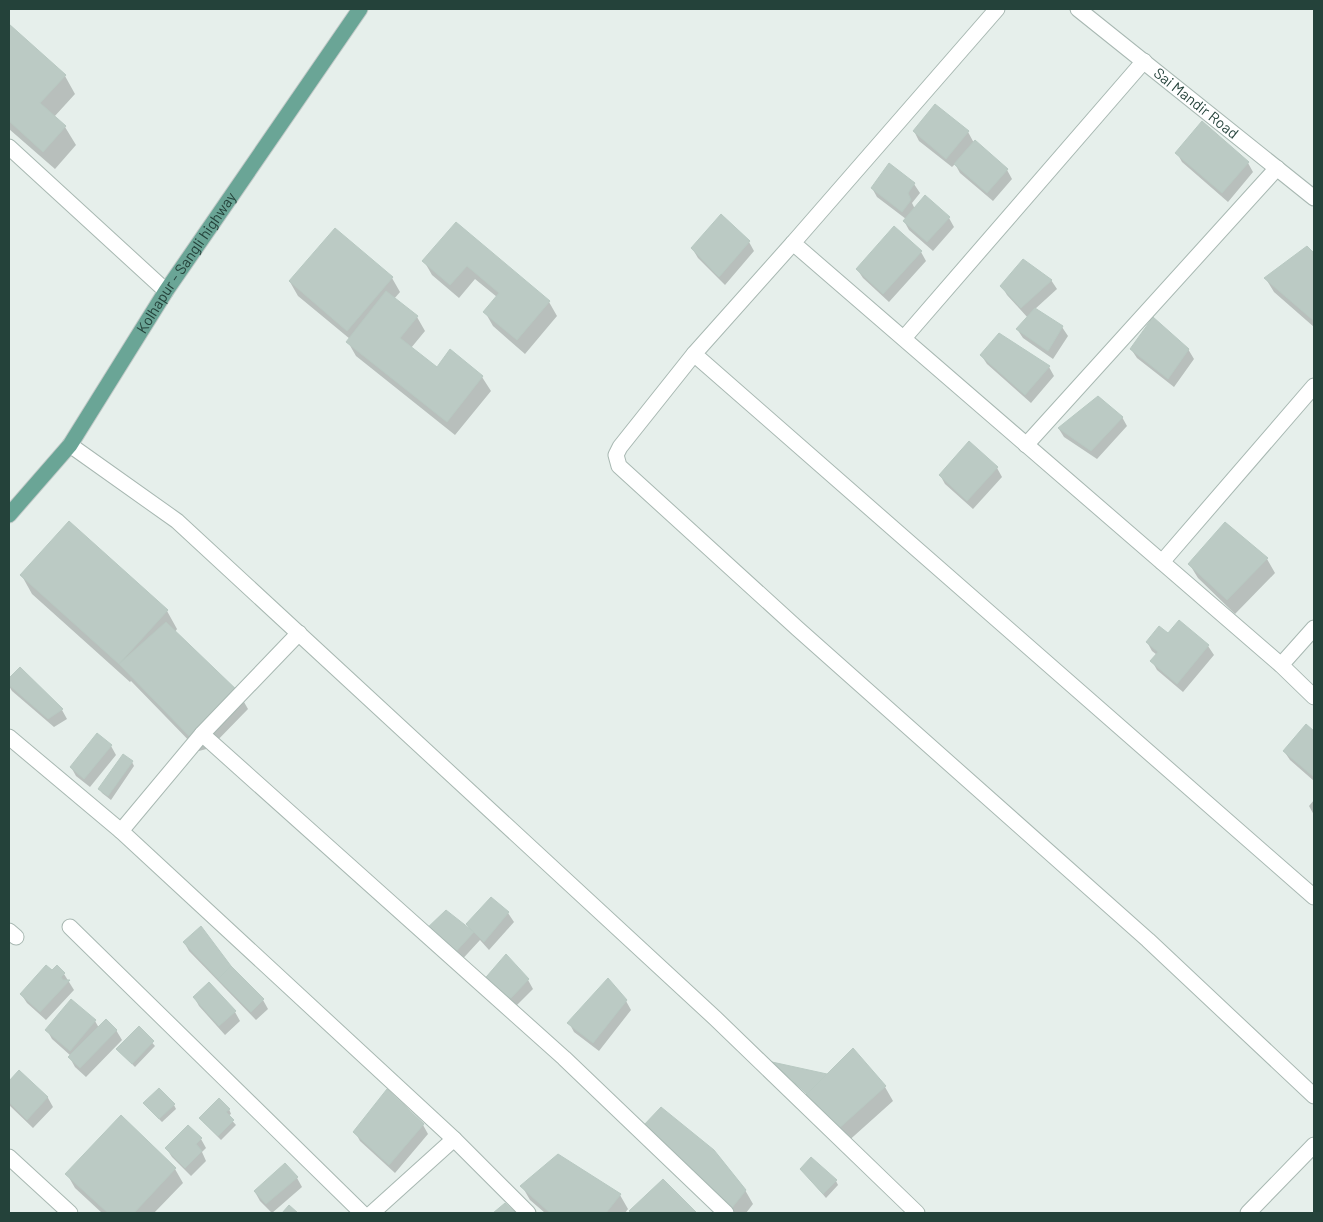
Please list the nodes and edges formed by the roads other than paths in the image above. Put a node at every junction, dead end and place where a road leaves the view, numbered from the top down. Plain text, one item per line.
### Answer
1 (360, 9) edge
2 (997, 9) edge
3 (1078, 9) edge
4 (1144, 61) junction
5 (9, 147) edge
6 (1277, 168) junction
7 (1314, 198) edge
8 (793, 243) junction
9 (166, 291) junction
10 (904, 338) junction
11 (694, 354) junction
12 (1314, 386) edge
13 (1026, 444) junction
14 (70, 445) junction
15 (9, 515) edge
16 (1162, 562) junction
17 (1314, 628) edge
18 (299, 633) junction
19 (1281, 664) junction
20 (1314, 698) edge
21 (202, 734) junction
22 (9, 737) edge
23 (121, 831) junction
24 (1314, 897) edge
25 (70, 927) dead end
26 (1314, 1096) edge
27 (454, 1139) junction
28 (1314, 1145) edge
29 (9, 1157) edge
30 (70, 1213) edge
31 (362, 1213) edge
32 (372, 1213) edge
33 (528, 1213) edge
34 (726, 1213) edge
35 (917, 1213) edge
36 (1248, 1213) edge

1 - 9 main road, Kolhapur - Sangli highway
2 - 8 street
3 - 4 street, Sai Mandir Road
4 - 6 street, Sai Mandir Road
4 - 10 street
5 - 9 street
6 - 7 street, Sai Mandir Road
6 - 13 street
8 - 10 street
8 - 11 street
9 - 14 main road, Kolhapur - Sangli highway
10 - 13 street
11 - 24 street
11 - 26 street
12 - 16 street
13 - 16 street
14 - 15 main road, Kolhapur - Sangli highway
14 - 18 street
16 - 19 street
17 - 19 street
18 - 21 street
18 - 35 street
19 - 20 street
21 - 23 street
21 - 34 street
22 - 23 street
23 - 27 street
25 - 31 street
27 - 32 street
27 - 33 street
28 - 36 street
29 - 30 street

